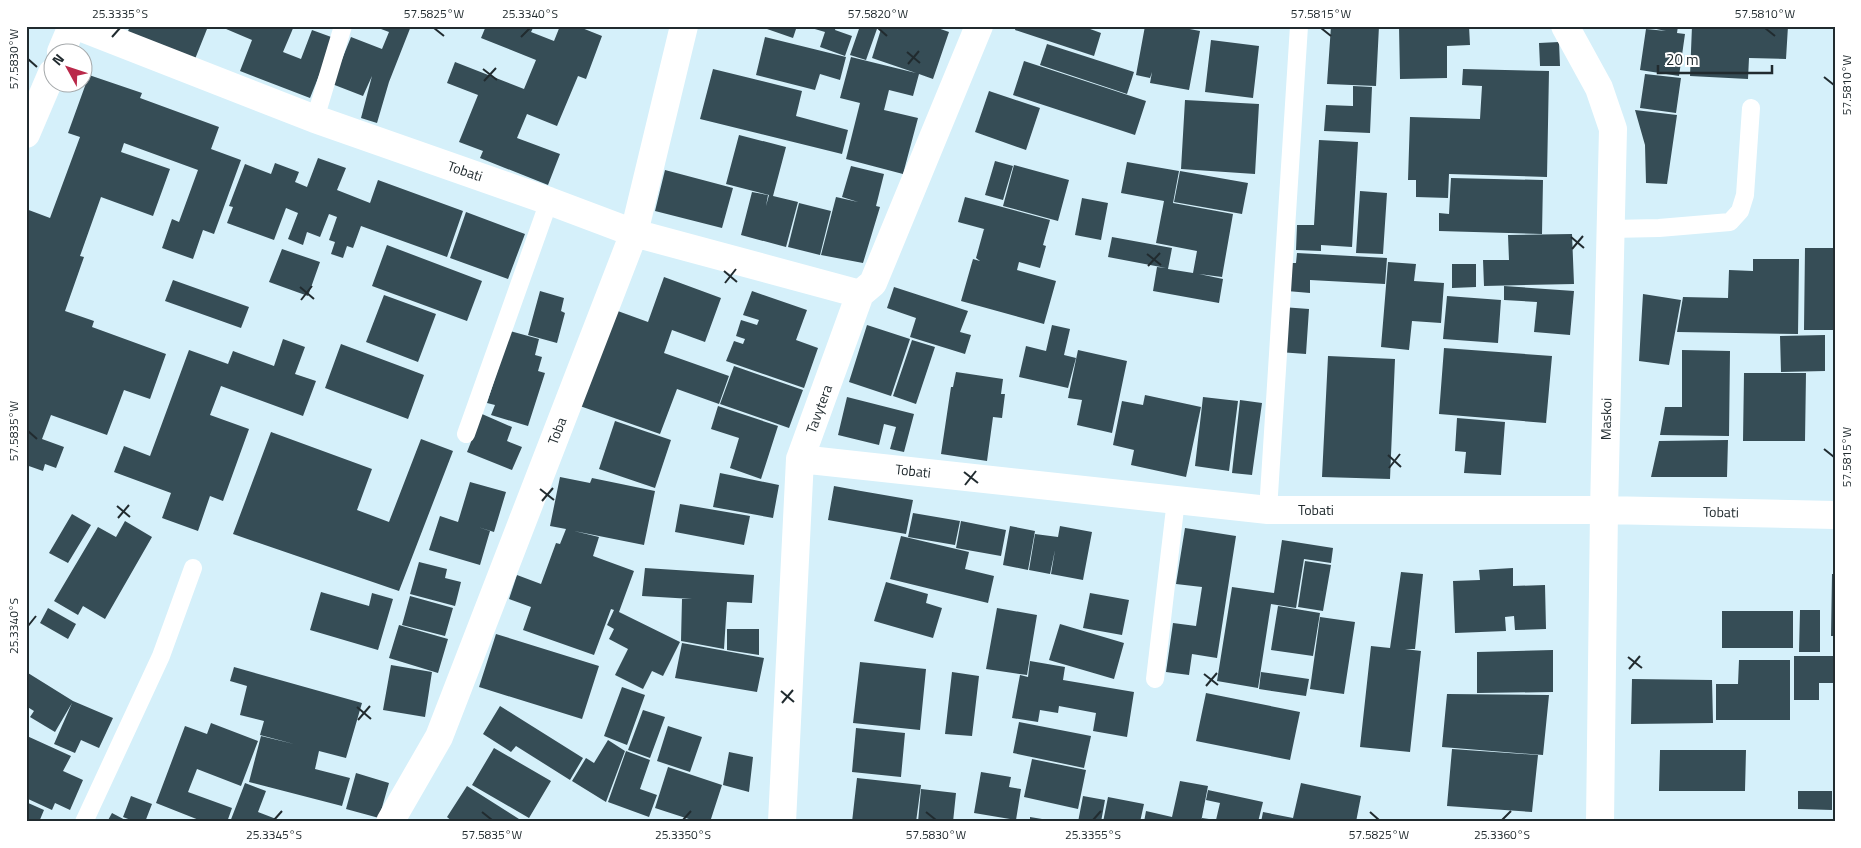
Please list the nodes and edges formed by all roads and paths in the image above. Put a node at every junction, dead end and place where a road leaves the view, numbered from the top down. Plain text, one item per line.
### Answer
1 (72, 26) edge
2 (77, 26) edge
3 (343, 26) edge
4 (684, 26) edge
5 (979, 26) edge
6 (1299, 26) edge
7 (1565, 26) edge
8 (65, 42) edge
9 (44, 92) edge
10 (1751, 108) dead end
11 (315, 119) junction
12 (26, 134) edge
13 (549, 200) junction
14 (1610, 229) junction
15 (634, 233) junction
16 (860, 294) junction
17 (466, 434) dead end
18 (800, 459) junction
19 (1176, 500) junction
20 (1268, 510) junction
21 (1604, 510) junction
22 (1835, 515) edge
23 (192, 568) dead end
24 (1155, 679) dead end
25 (84, 822) edge
26 (390, 822) edge
27 (782, 822) edge
28 (1600, 822) edge

1 - 8 street
2 - 11 street, Tobati
3 - 11 lane
4 - 15 street, Toba
5 - 16 street, Tavytera
6 - 20 lane
7 - 14 street, Maskoi
9 - 12 street
10 - 14 lane
11 - 13 street, Tobati
13 - 15 street, Tobati
13 - 17 lane
14 - 21 street, Maskoi
15 - 16 street, Tobati
15 - 26 street, Toba
16 - 18 street, Tavytera
18 - 19 street, Tobati
18 - 27 street, Tavytera
19 - 20 street, Tobati
19 - 24 lane
20 - 21 street, Tobati
21 - 22 street, Tobati
21 - 28 street, Maskoi
23 - 25 lane

